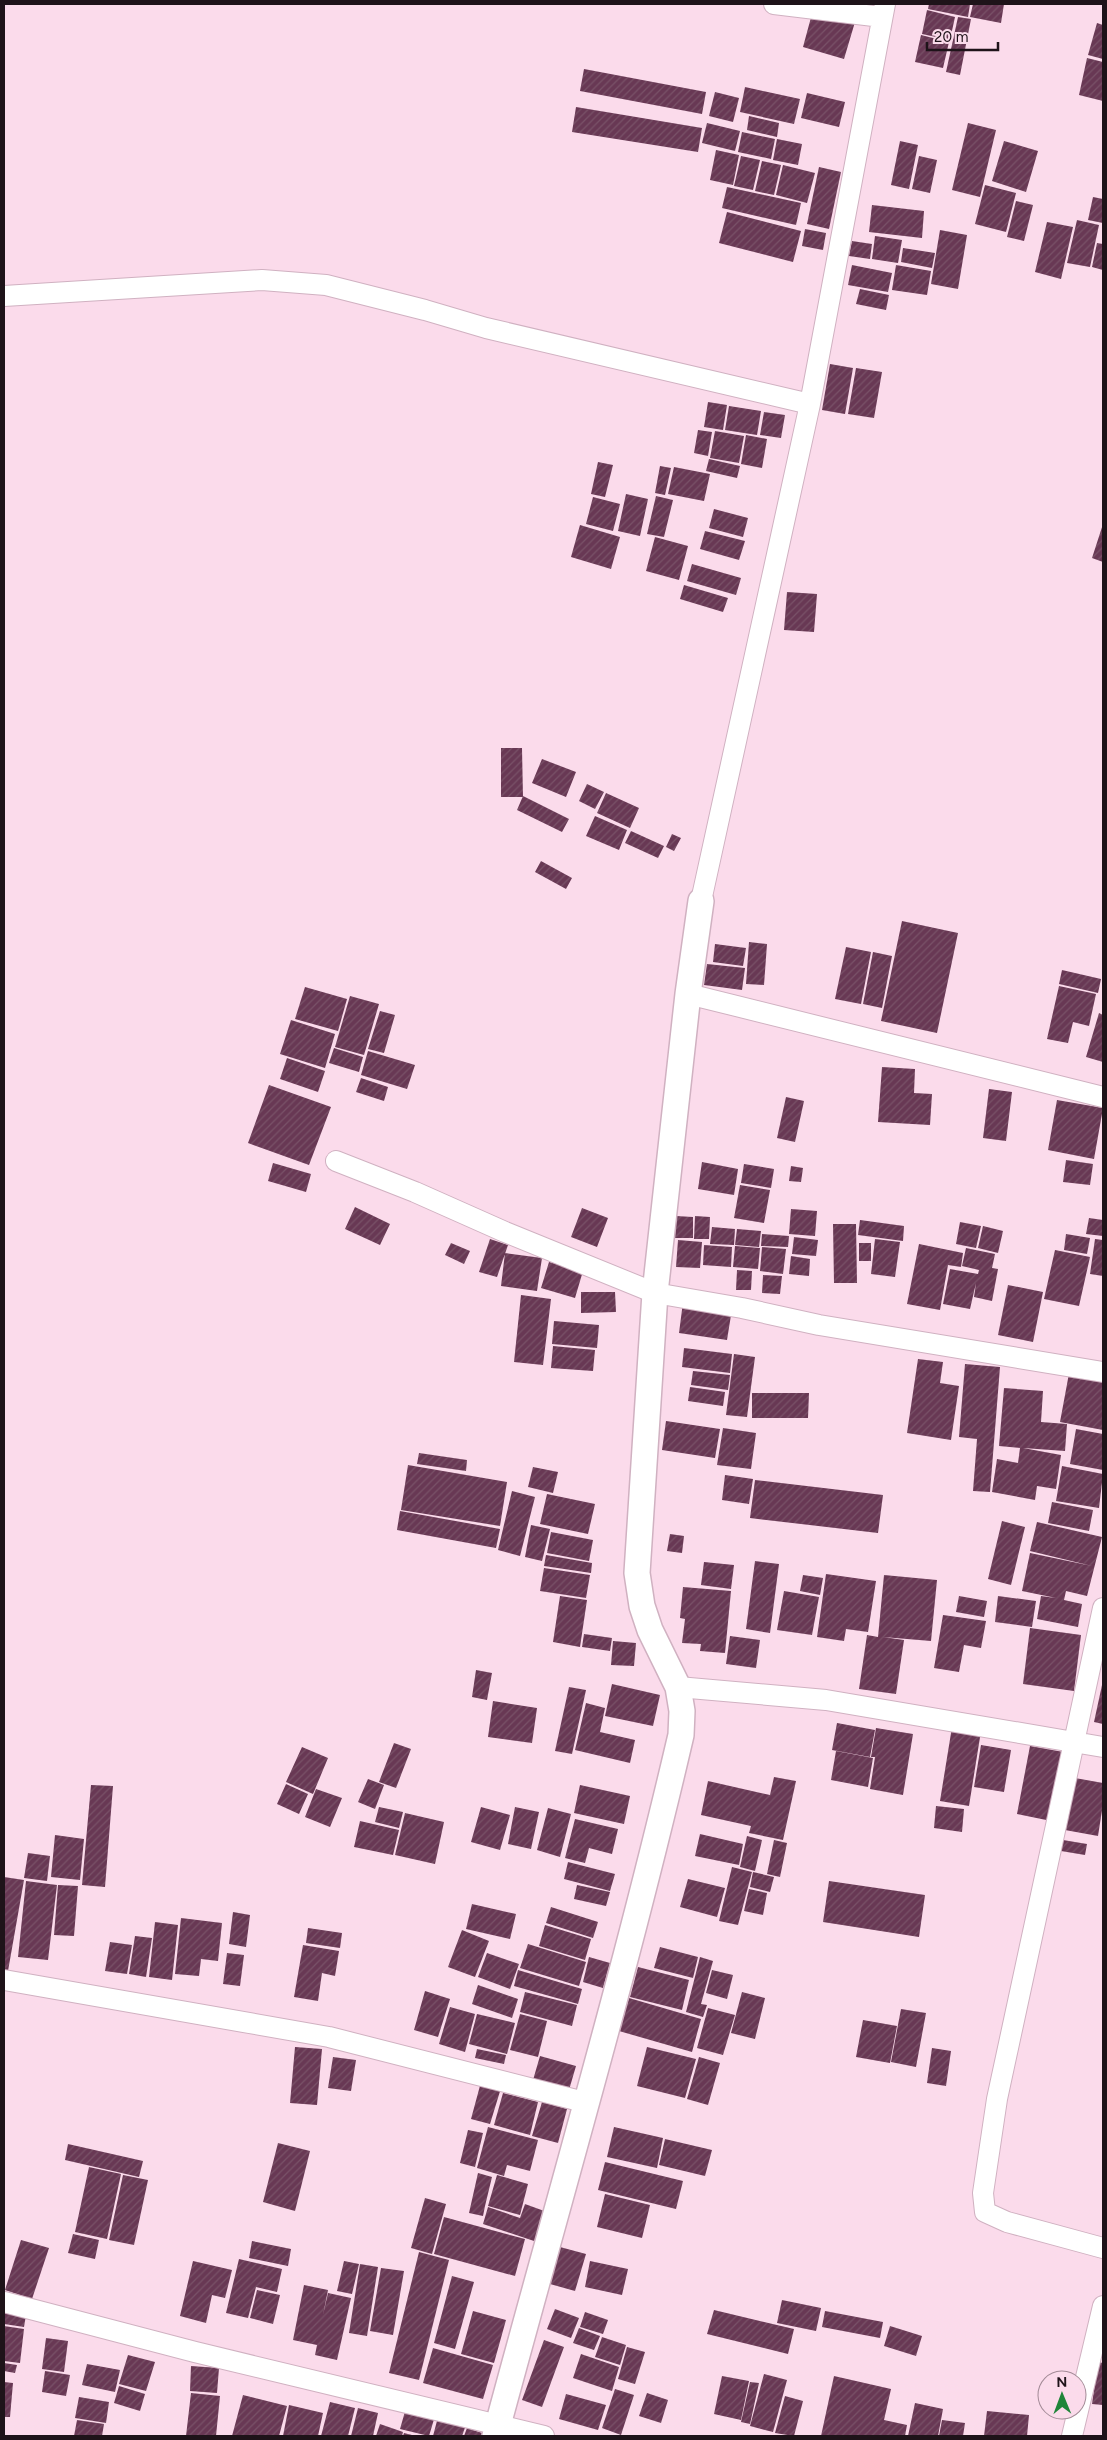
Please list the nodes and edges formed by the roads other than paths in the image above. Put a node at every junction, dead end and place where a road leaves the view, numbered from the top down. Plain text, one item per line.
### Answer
1 (774, 4) edge
2 (883, 10) edge
3 (4, 296) edge
4 (810, 404) junction
5 (700, 901) joint
6 (688, 994) junction
7 (1103, 1097) edge
8 (336, 1161) dead end
9 (655, 1293) junction
10 (1103, 1372) edge
11 (1103, 1608) edge
12 (678, 1687) junction
13 (1076, 1743) junction
14 (1103, 1747) edge
15 (4, 1980) edge
16 (588, 2103) junction
17 (1103, 2248) edge
18 (4, 2302) edge
19 (1103, 2306) edge
20 (497, 2431) edge
21 (544, 2436) edge
22 (1072, 2436) edge

1 - 2 street
2 - 4 street
3 - 4 street
4 - 5 street
5 - 6 street
6 - 7 street
6 - 9 street
8 - 9 street
9 - 10 street
9 - 12 street
11 - 13 street
12 - 13 street
12 - 16 street
13 - 14 street
13 - 17 street
15 - 16 street
16 - 20 street
18 - 20 street
19 - 22 street
20 - 21 street

